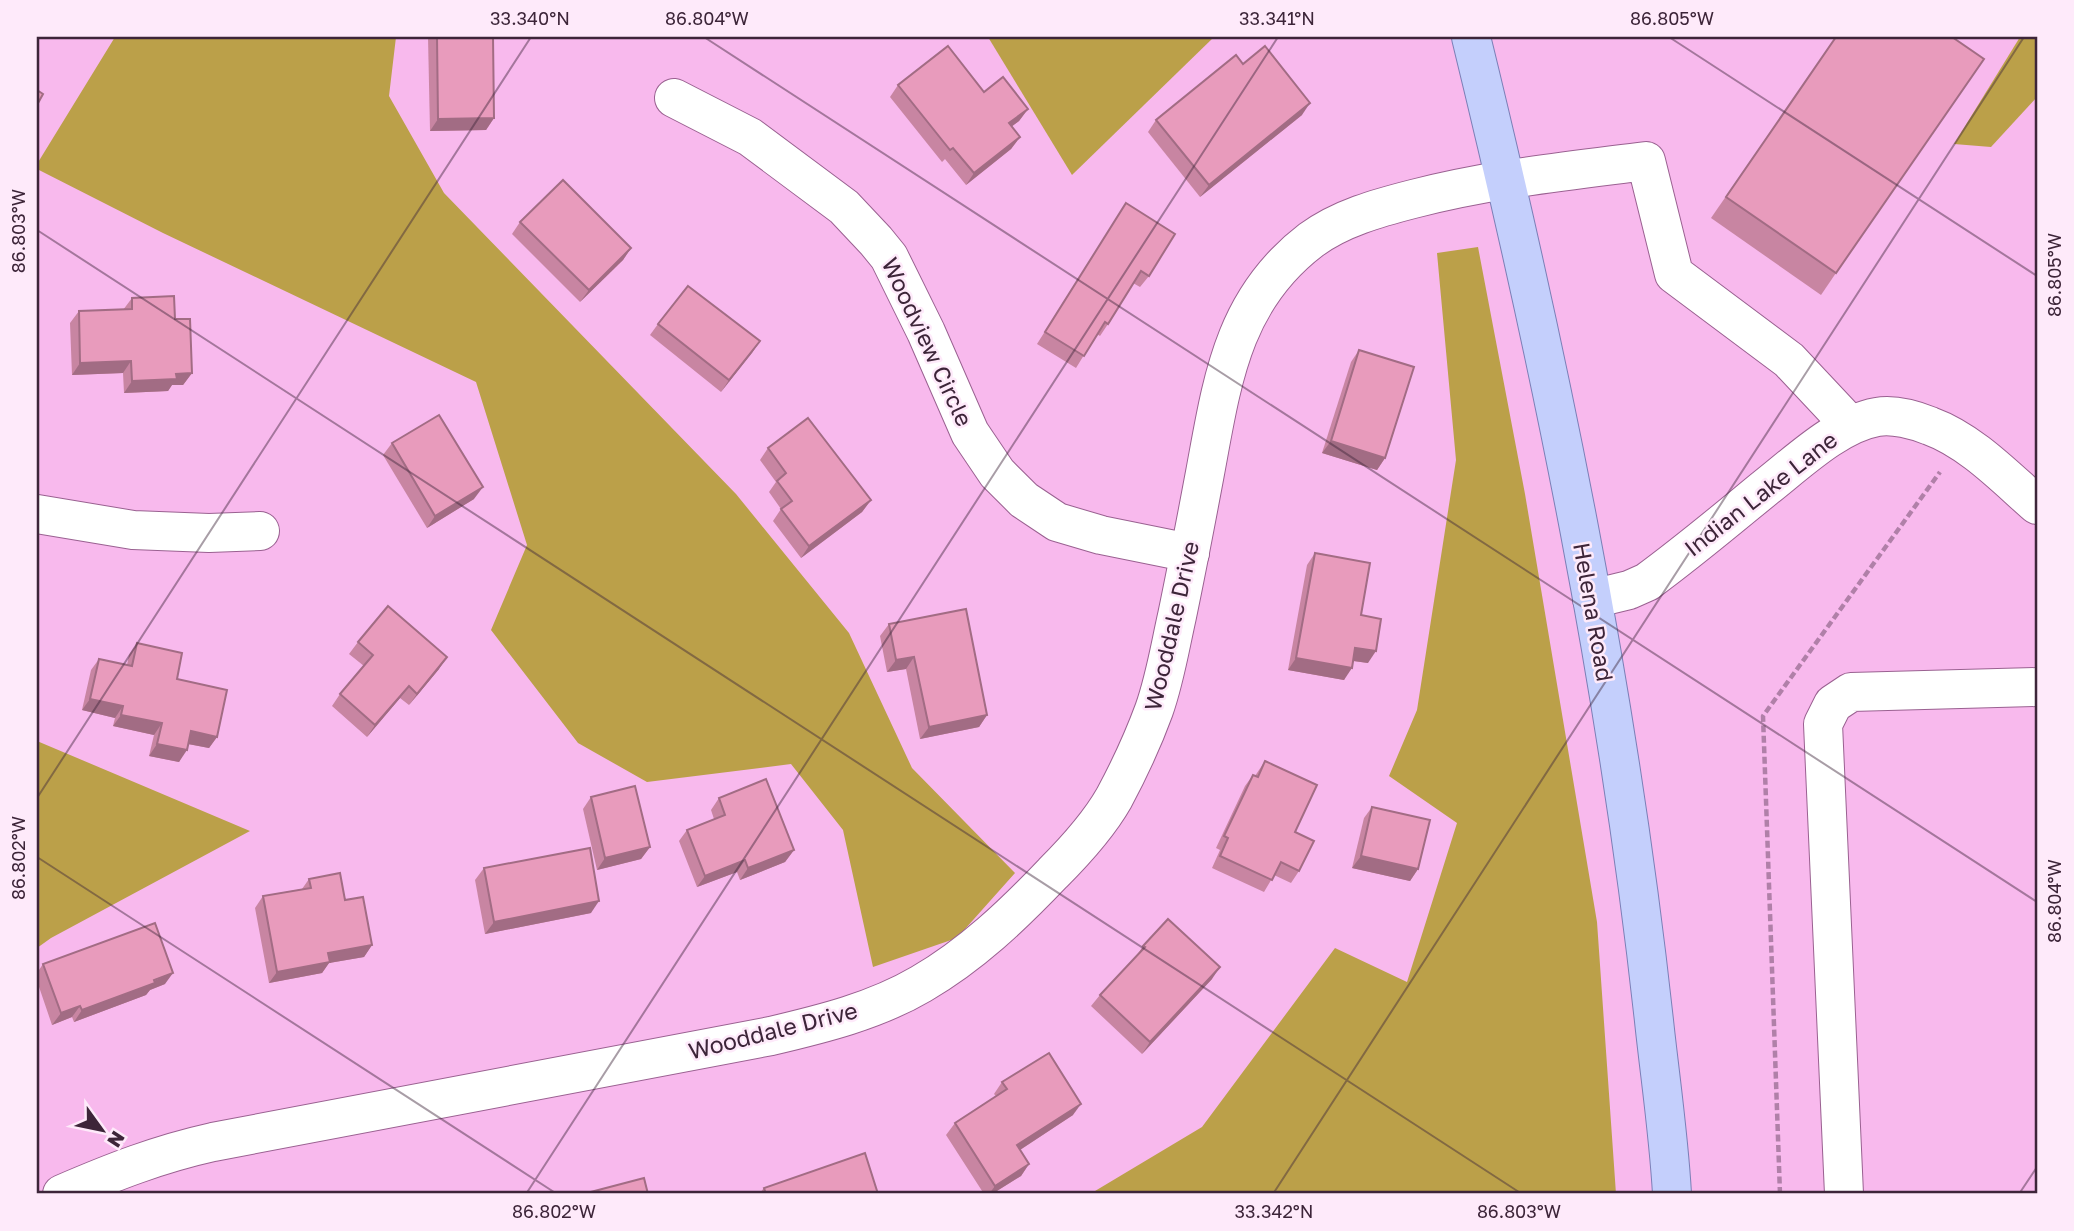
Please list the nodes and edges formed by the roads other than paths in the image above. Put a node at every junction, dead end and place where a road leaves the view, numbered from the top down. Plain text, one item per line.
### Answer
1 (1471, 37) edge
2 (674, 98) dead end
3 (1506, 180) junction
4 (1850, 425) junction
5 (2037, 505) edge
6 (37, 514) edge
7 (260, 531) dead end
8 (1190, 553) junction
9 (1592, 598) junction
10 (2037, 687) edge
11 (62, 1194) edge
12 (1672, 1194) edge
13 (1844, 1194) edge

1 - 3 main road, Helena Road
2 - 8 street, Woodview Circle
3 - 4 street, Wooddale Drive
3 - 8 street, Wooddale Drive
3 - 9 main road, Helena Road
4 - 5 street, Indian Lake Lane
4 - 9 street, Indian Lake Lane
6 - 7 street
8 - 11 street, Wooddale Drive
9 - 12 main road, Helena Road
10 - 13 street

